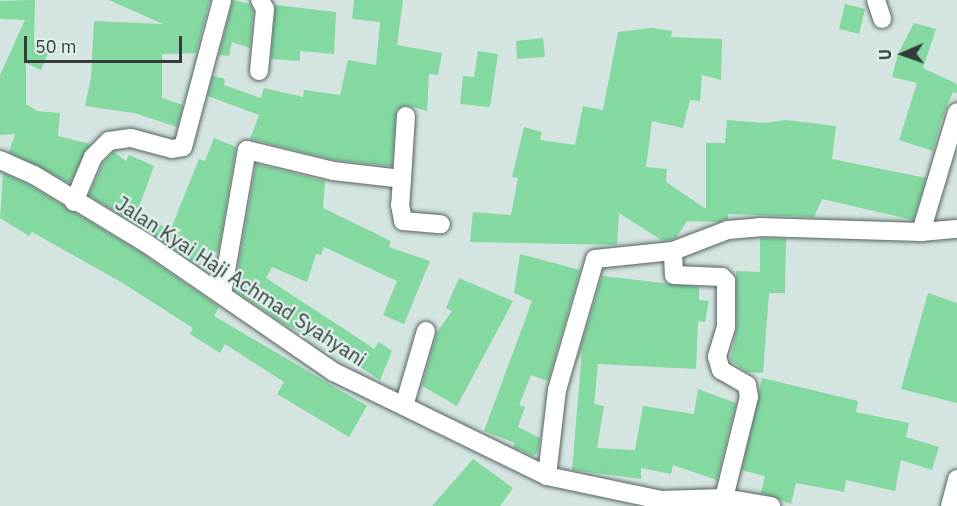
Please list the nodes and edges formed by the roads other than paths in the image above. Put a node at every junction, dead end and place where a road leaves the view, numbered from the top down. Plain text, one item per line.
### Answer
1 (222, 0) edge
2 (260, 0) edge
3 (876, 0) edge
4 (882, 19) dead end
5 (259, 71) dead end
6 (957, 112) edge
7 (406, 116) dead end
8 (0, 160) edge
9 (402, 179) junction
10 (74, 202) junction
11 (441, 224) dead end
12 (957, 229) edge
13 (921, 232) junction
14 (673, 251) junction
15 (222, 294) junction
16 (426, 331) dead end
17 (404, 406) junction
18 (547, 476) junction
19 (957, 479) edge
20 (724, 498) junction
21 (771, 506) edge
22 (950, 506) edge

1 - 10 street
2 - 5 street
3 - 4 street
6 - 13 street
7 - 9 street
8 - 10 street, Jalan Kyai Haji Achmad Syahyani
9 - 11 street
9 - 15 street
10 - 15 street, Jalan Kyai Haji Achmad Syahyani
12 - 13 street
13 - 14 street
14 - 18 street
14 - 20 street
15 - 17 street, Jalan Kyai Haji Achmad Syahyani
16 - 17 street
17 - 18 street, Jalan Kyai Haji Achmad Syahyani
18 - 20 street, Jalan Kyai Haji Achmad Syahyani
19 - 22 street
20 - 21 street, Jalan Kyai Haji Achmad Syahyani

